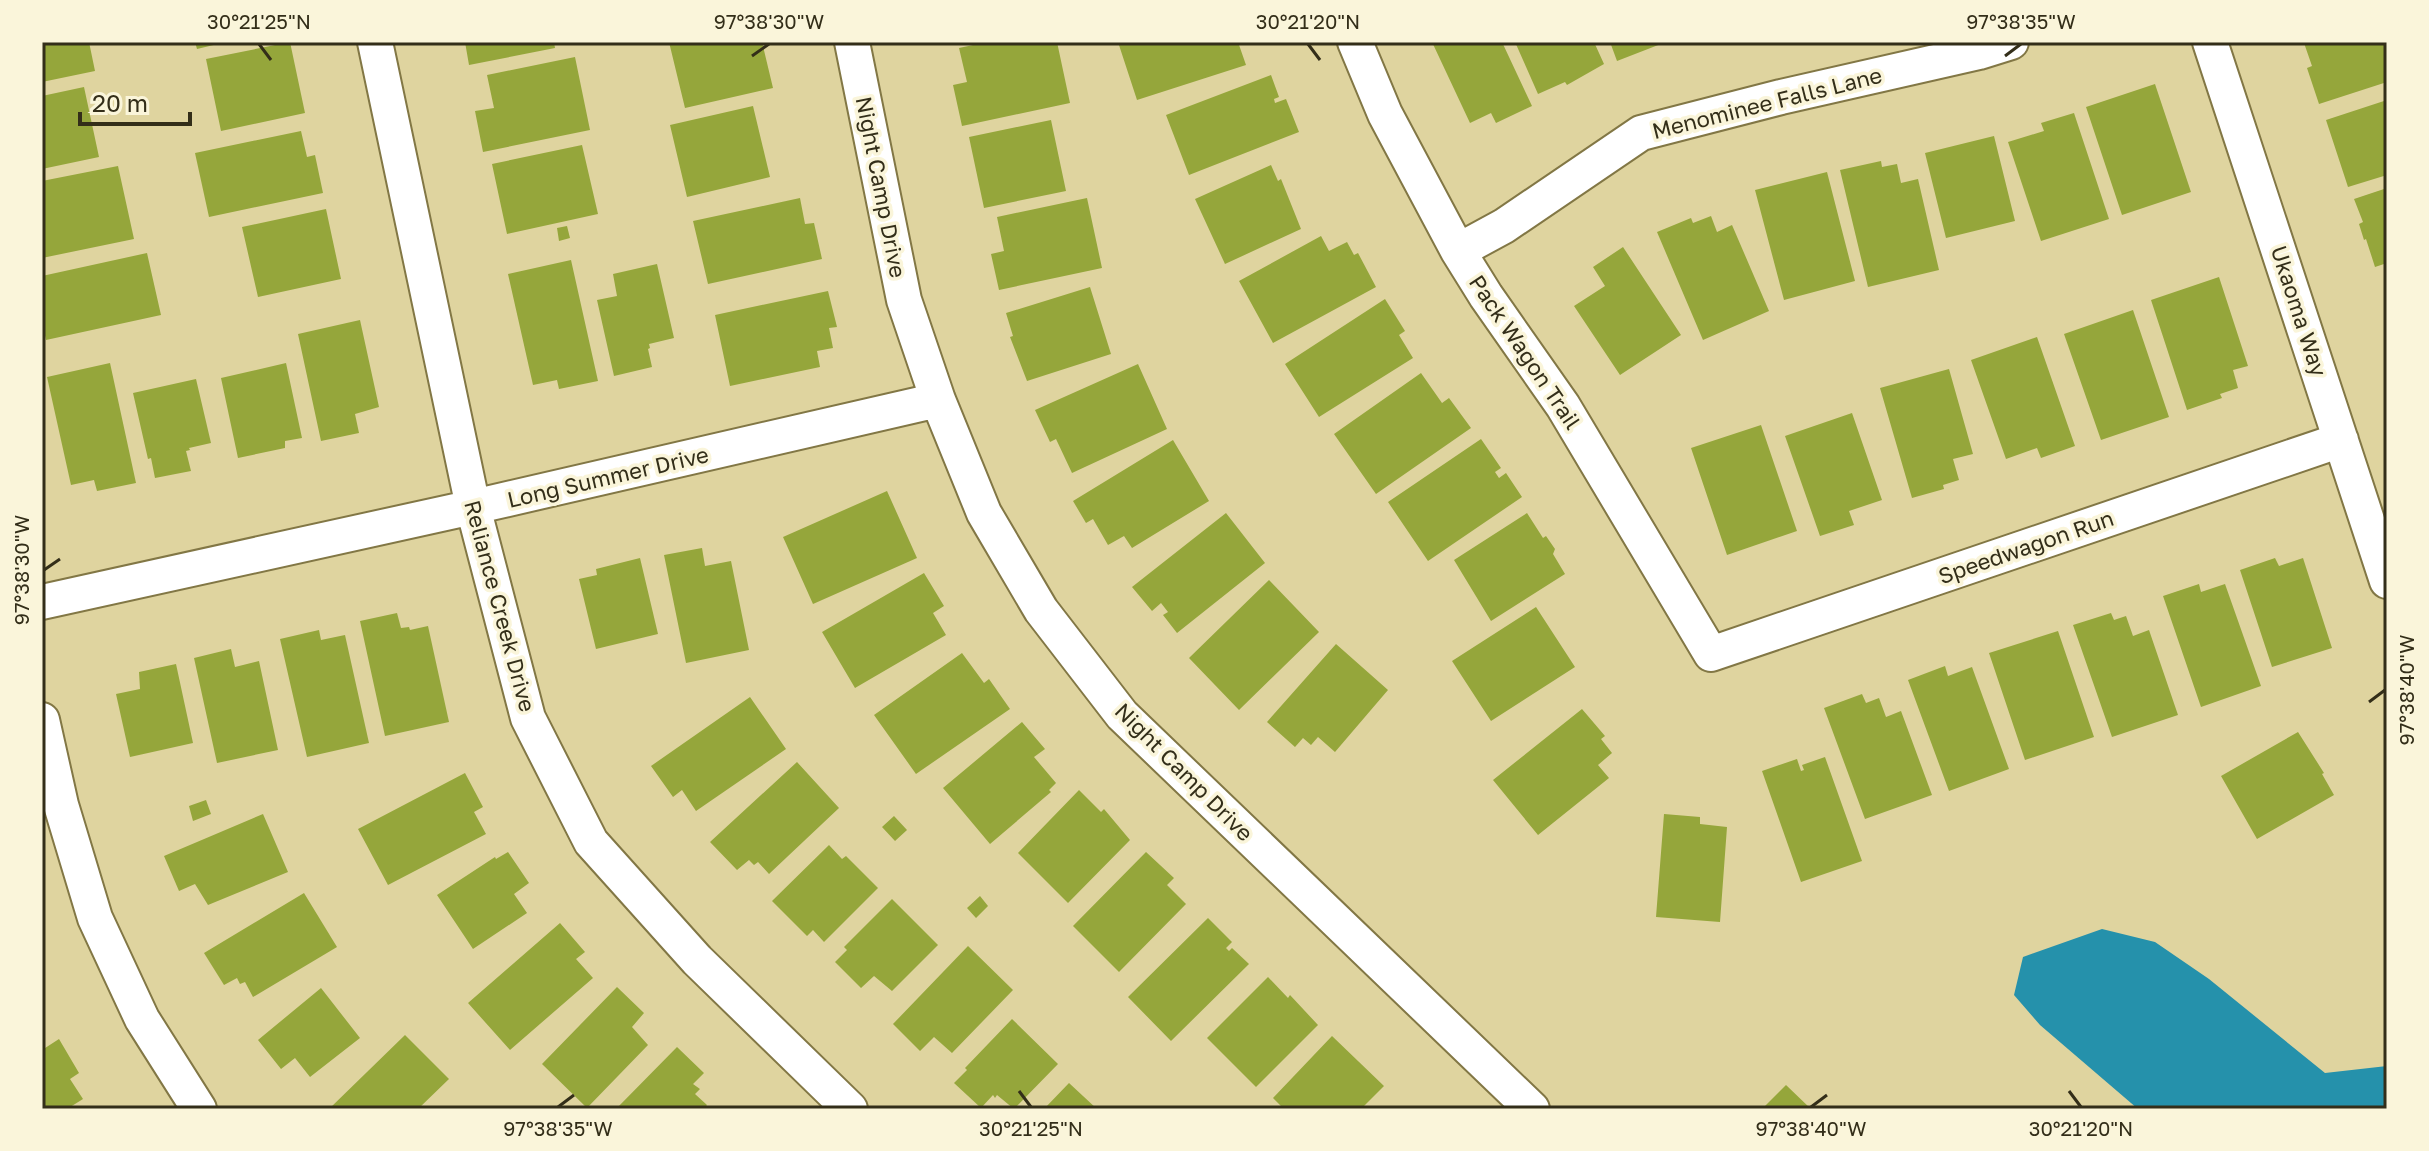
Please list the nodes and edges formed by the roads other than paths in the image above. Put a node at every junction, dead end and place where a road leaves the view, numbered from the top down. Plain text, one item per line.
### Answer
1 (375, 42) edge
2 (852, 42) edge
3 (1355, 42) edge
4 (2011, 42) edge
5 (2210, 42) edge
6 (1458, 251) junction
7 (938, 400) junction
8 (2341, 440) junction
9 (473, 507) junction
10 (2387, 581) edge
11 (42, 602) edge
12 (1711, 654) joint
13 (42, 720) edge
14 (199, 1109) edge
15 (850, 1109) edge
16 (1532, 1109) edge

1 - 9 street, Reliance Creek Drive
2 - 7 street, Night Camp Drive
3 - 6 street, Pack Wagon Trail
4 - 6 street, Menominee Falls Lane
5 - 8 street, Ukaoma Way
6 - 12 street, Pack Wagon Trail
7 - 9 street, Long Summer Drive
7 - 16 street, Night Camp Drive
8 - 10 street, Ukaoma Way
8 - 12 street, Speedwagon Run
9 - 11 street, Long Summer Drive
9 - 15 street, Reliance Creek Drive
13 - 14 street

